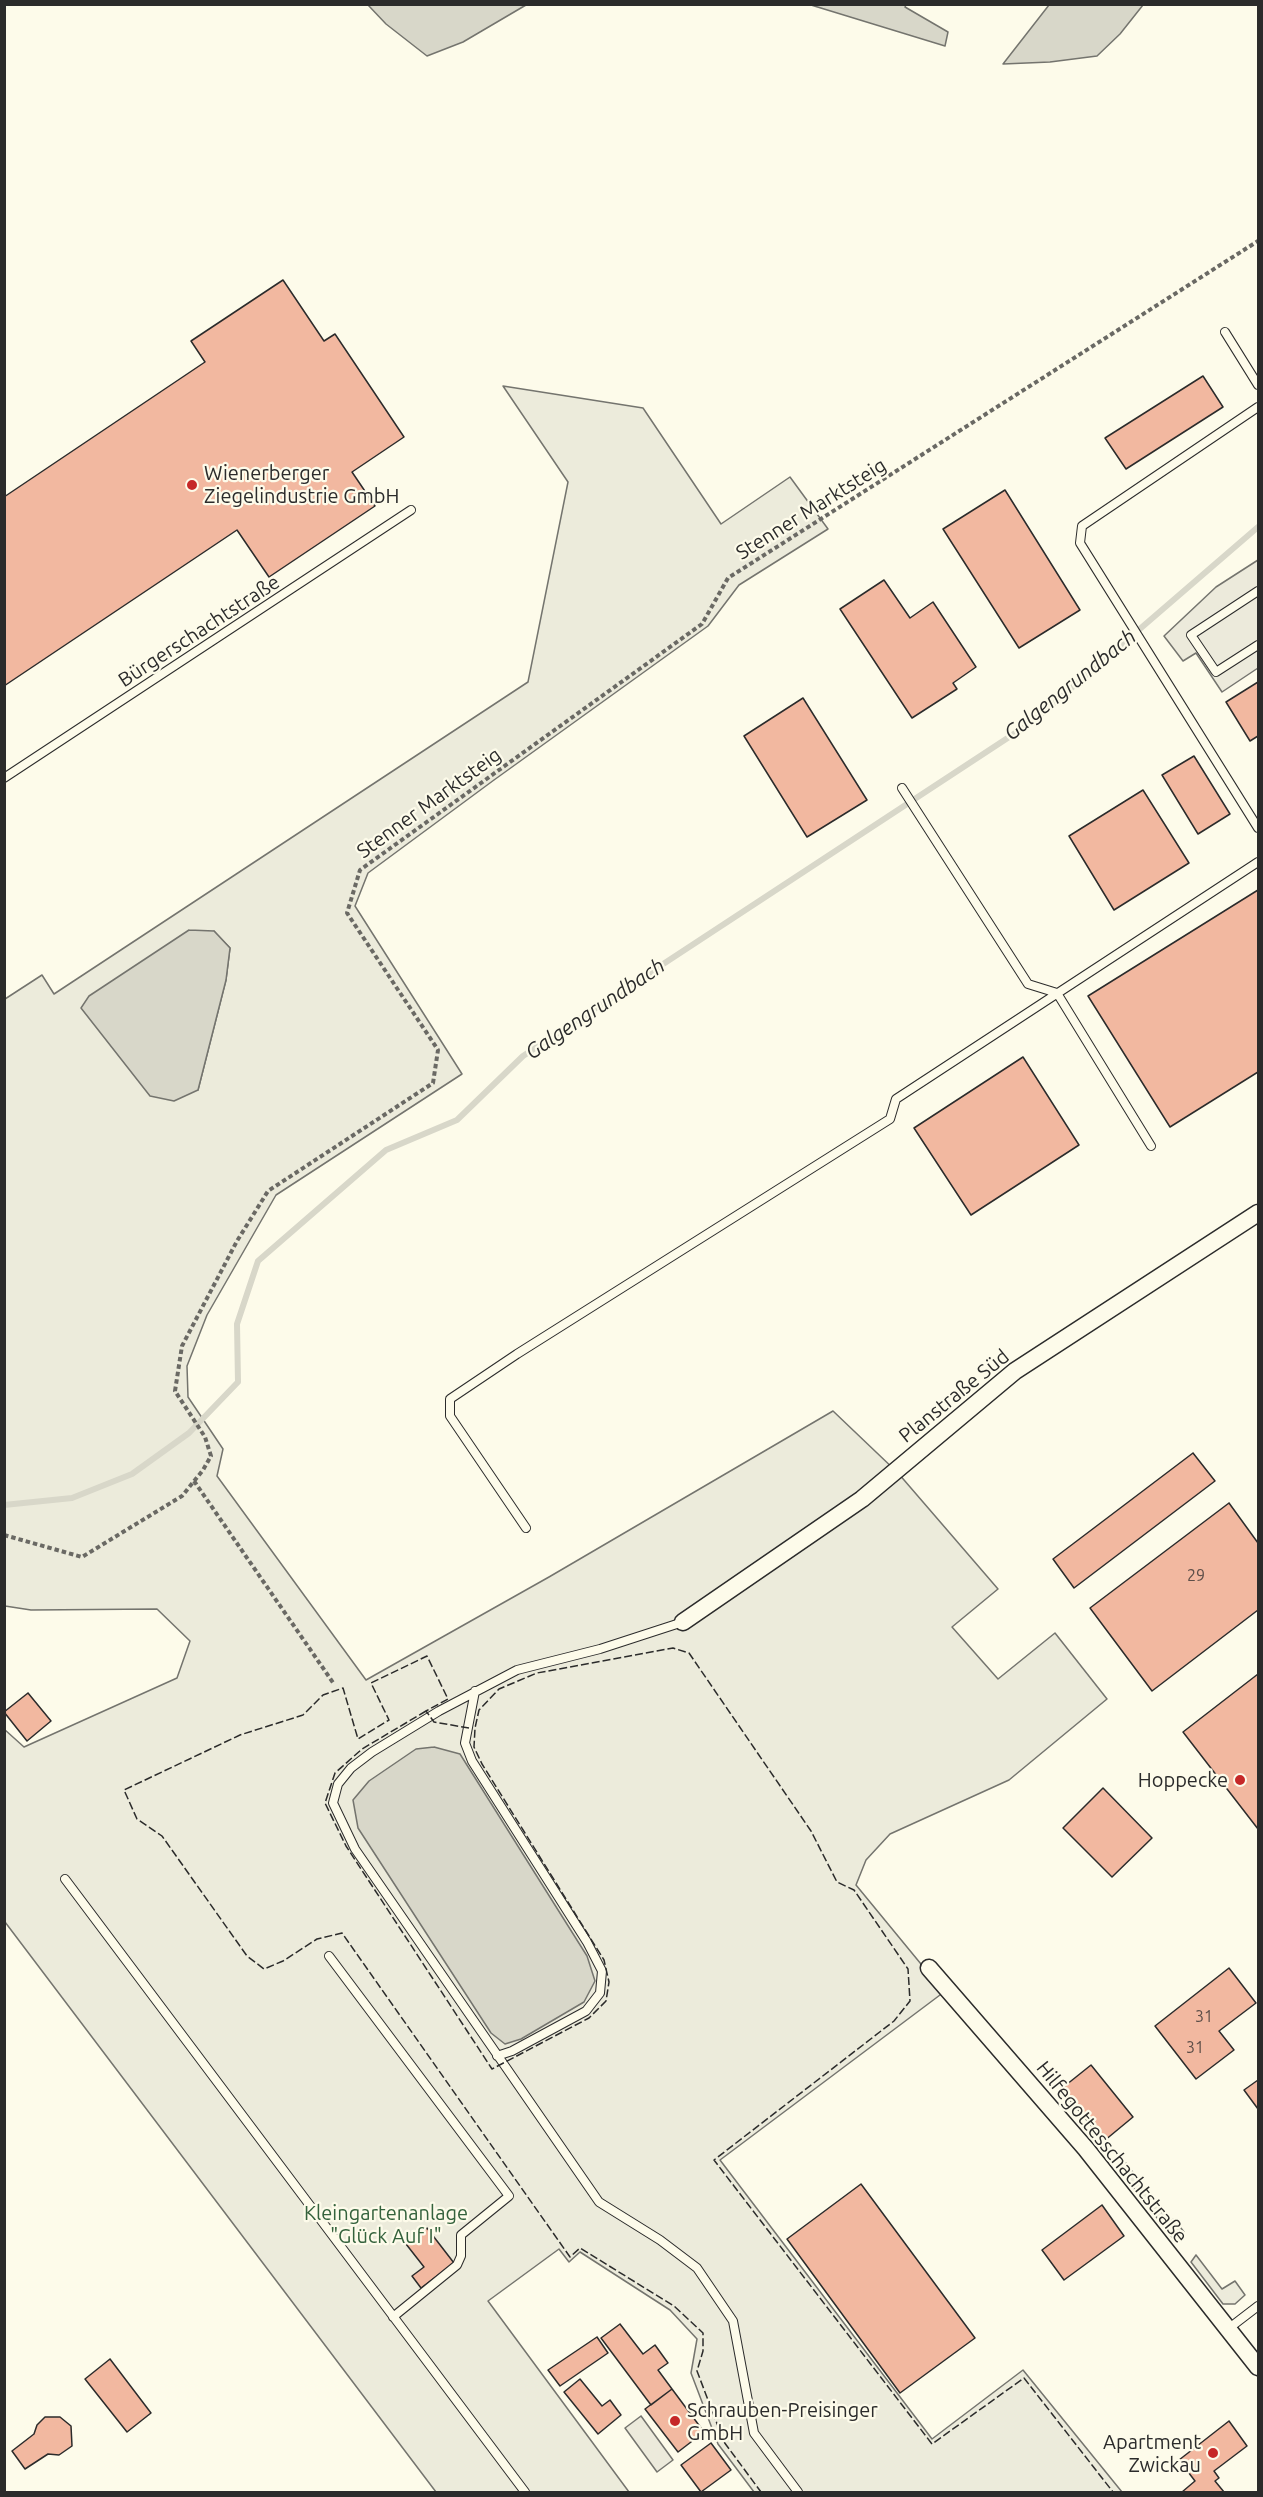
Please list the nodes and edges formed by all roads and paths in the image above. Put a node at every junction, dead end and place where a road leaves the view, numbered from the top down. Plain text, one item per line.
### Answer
1 (1258, 241) edge
2 (1225, 332) dead end
3 (1258, 385) edge
4 (1258, 407) edge
5 (411, 510) dead end
6 (1258, 591) edge
7 (1258, 645) edge
8 (4, 778) edge
9 (902, 788) dead end
10 (1258, 828) edge
11 (1258, 862) edge
12 (1057, 993) junction
13 (1151, 1146) dead end
14 (1258, 1213) edge
15 (194, 1481) junction
16 (526, 1528) dead end
17 (4, 1535) edge
18 (683, 1622) joint
19 (334, 1684) dead end
20 (475, 1691) junction
21 (65, 1879) dead end
22 (329, 1956) dead end
23 (929, 1968) dead end
24 (497, 2056) junction
25 (1258, 2306) edge
26 (393, 2317) junction
27 (1228, 2329) junction
28 (1258, 2367) edge
29 (525, 2493) edge
30 (798, 2493) edge

1 - 15 path, Stenner Marktsteig
2 - 3 lane
4 - 10 lane
5 - 8 lane, Bürgerschachtstraße
6 - 7 lane
9 - 12 lane
11 - 12 lane
12 - 13 lane
12 - 16 lane
14 - 18 street, Planstraße Süd
15 - 17 path, Stenner Marktsteig
15 - 19 path
18 - 20 lane
20 - 24 lane
20 - 24 lane
21 - 26 lane
22 - 26 lane
23 - 27 street, Hilfegottesschachtstraße
24 - 30 lane
25 - 27 lane
26 - 29 lane
27 - 28 street, Hilfegottesschachtstraße

